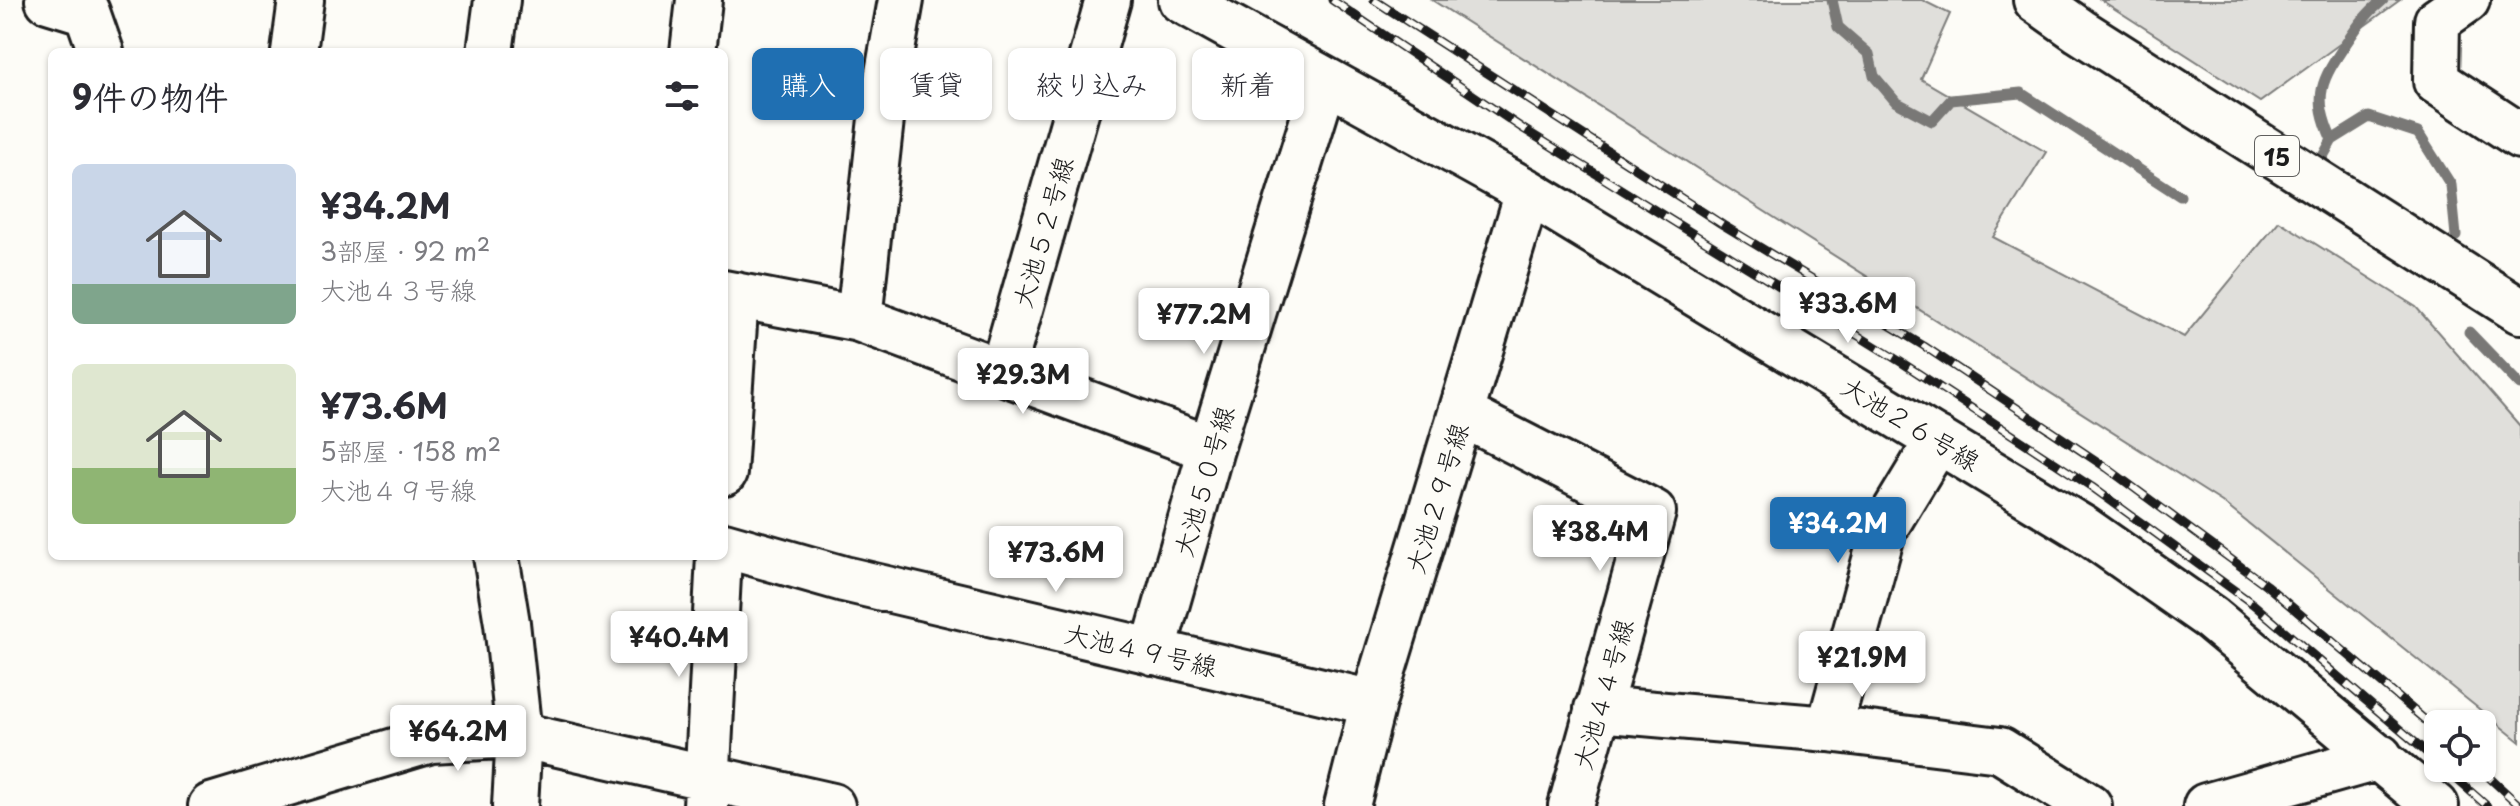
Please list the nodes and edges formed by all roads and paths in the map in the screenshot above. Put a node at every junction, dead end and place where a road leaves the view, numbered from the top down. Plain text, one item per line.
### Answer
1 (301, 0) edge
2 (497, 0) edge
3 (699, 0) edge
4 (901, 0) edge
5 (1108, 0) edge
6 (1181, 0) edge
7 (2036, 0) edge
8 (2467, 0) edge
9 (295, 48) edge
10 (491, 48) edge
11 (693, 48) edge
12 (1325, 81) junction
13 (2520, 136) edge
14 (1528, 192) junction
15 (730, 294) edge
16 (2520, 311) edge
17 (859, 319) junction
18 (728, 354) edge
19 (1002, 372) junction
20 (1462, 414) junction
21 (1938, 440) junction
22 (1211, 449) junction
23 (728, 546) edge
24 (497, 560) edge
25 (719, 560) edge
26 (1153, 652) junction
27 (1373, 703) junction
28 (1597, 709) junction
29 (1829, 729) junction
30 (519, 735) junction
31 (2380, 757) junction
32 (707, 793) edge
33 (211, 806) edge
34 (515, 806) edge
35 (832, 806) edge
36 (1347, 806) edge
37 (1571, 806) edge
38 (2089, 806) edge
39 (2206, 806) edge
40 (2436, 806) edge

1 - 9 street
2 - 10 street
3 - 11 street
4 - 17 street
5 - 19 street, 大池５２号線
6 - 12 street, 大池２６号線
7 - 16 street, 15
8 - 13 street
12 - 14 street, 大池２６号線
12 - 22 street, 大池５０号線
14 - 20 street, 大池２９号線
14 - 21 street, 大池２６号線
15 - 17 street
15 - 18 street
17 - 19 street
19 - 22 street
20 - 27 street, 大池２９号線
20 - 28 street, 大池４４号線
21 - 29 street
21 - 31 street, 大池２６号線
22 - 26 street, 大池５０号線
23 - 26 street, 大池４９号線
24 - 30 street
25 - 32 street
26 - 27 street, 大池４９号線
27 - 36 street, 大池２９号線
28 - 29 street
28 - 37 street, 大池４４号線
29 - 38 street
30 - 32 street
30 - 33 street
30 - 34 street
31 - 39 street
31 - 40 street, 大池２６号線
32 - 35 street

